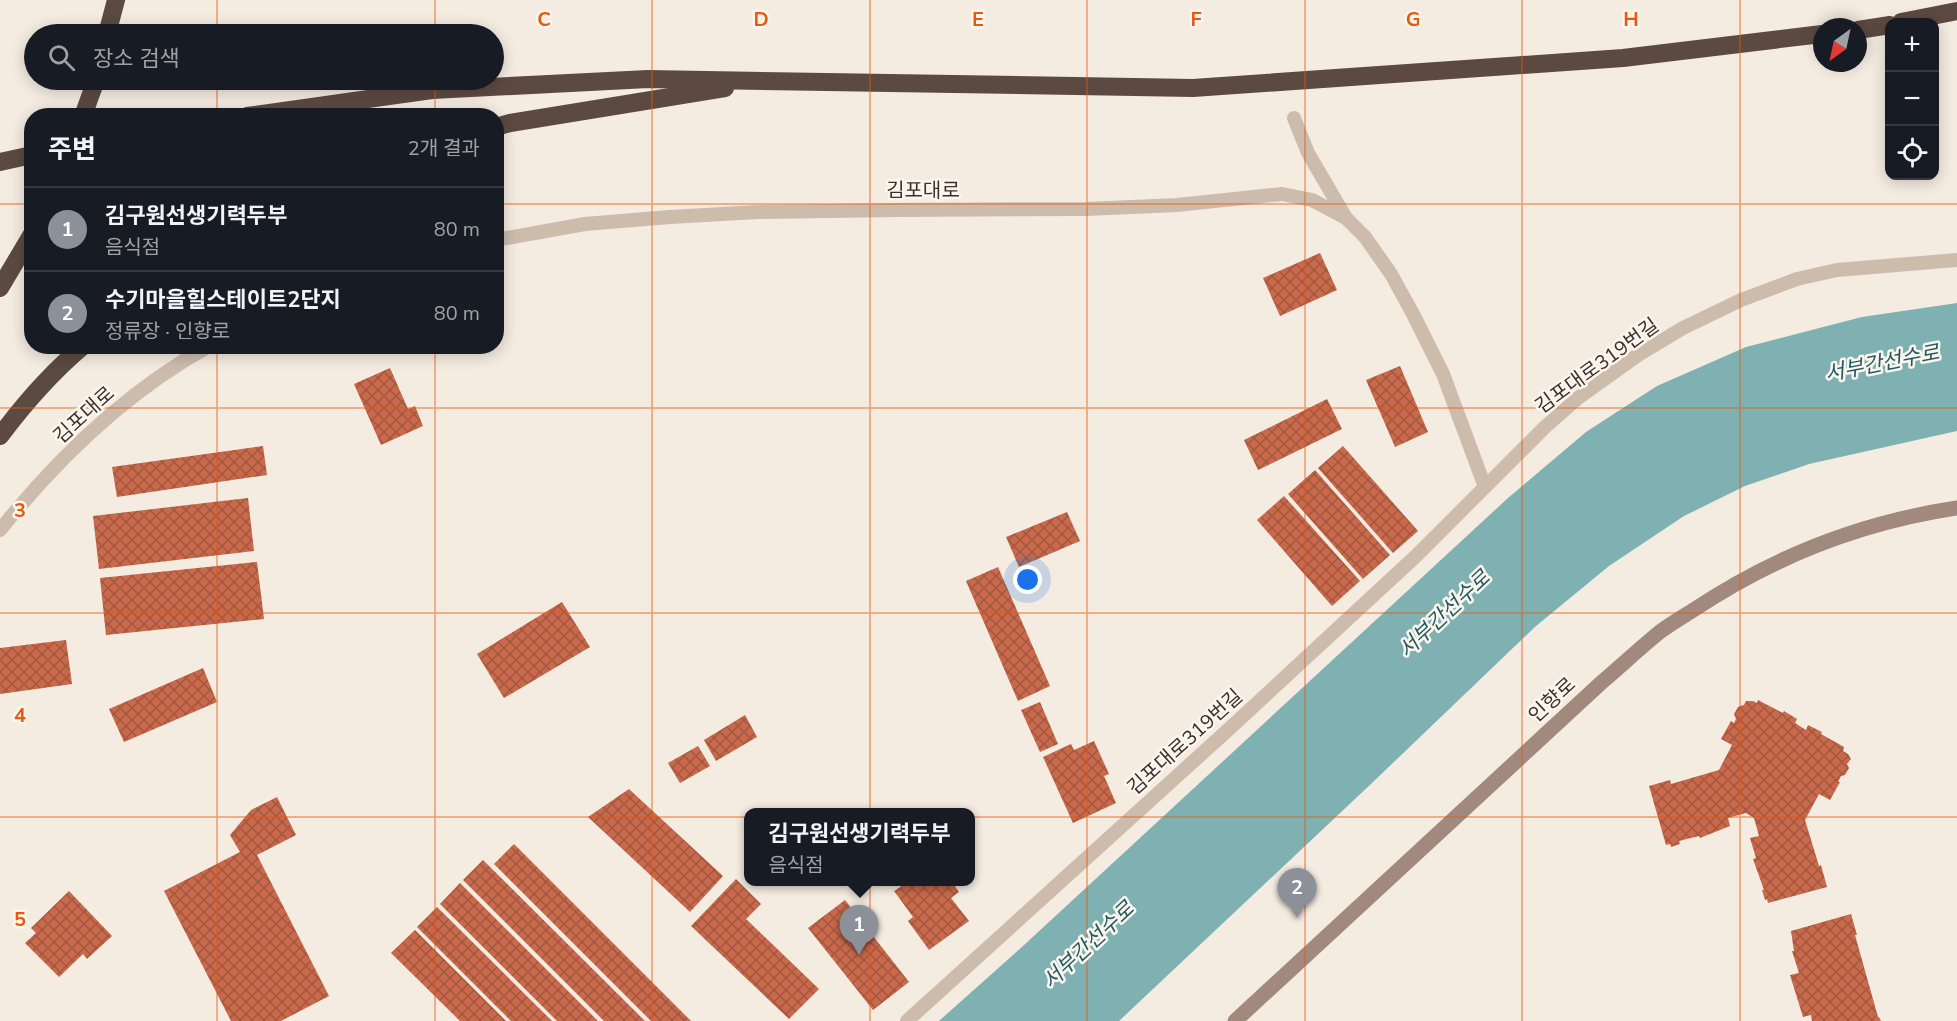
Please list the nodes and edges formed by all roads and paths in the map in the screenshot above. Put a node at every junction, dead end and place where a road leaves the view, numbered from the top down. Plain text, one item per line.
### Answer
1 (116, 0) edge
2 (1957, 11) edge
3 (1921, 18) edge
4 (110, 24) edge
5 (1885, 26) edge
6 (1867, 29) edge
7 (1813, 35) edge
8 (766, 81) junction
9 (504, 86) edge
10 (92, 90) edge
11 (432, 90) edge
12 (86, 108) edge
13 (304, 108) edge
14 (1294, 118) dead end
15 (504, 125) edge
16 (24, 157) edge
17 (0, 162) edge
18 (1346, 218) junction
19 (504, 239) edge
20 (24, 248) edge
21 (1957, 260) edge
22 (0, 288) edge
23 (74, 354) edge
24 (195, 354) edge
25 (0, 436) edge
26 (1485, 486) junction
27 (1957, 508) edge
28 (0, 530) edge
29 (907, 1021) edge
30 (1235, 1021) edge

1 - 4 highway
2 - 3 highway
5 - 6 highway
7 - 8 highway
8 - 9 highway
8 - 15 highway
10 - 12 highway
11 - 13 highway
14 - 18 lane
16 - 17 highway
18 - 19 lane, 김포대로
18 - 26 lane
20 - 22 highway
21 - 26 lane, 김포대로319번길
23 - 25 highway
24 - 28 lane, 김포대로
26 - 29 lane, 김포대로319번길
27 - 30 street, 인향로

